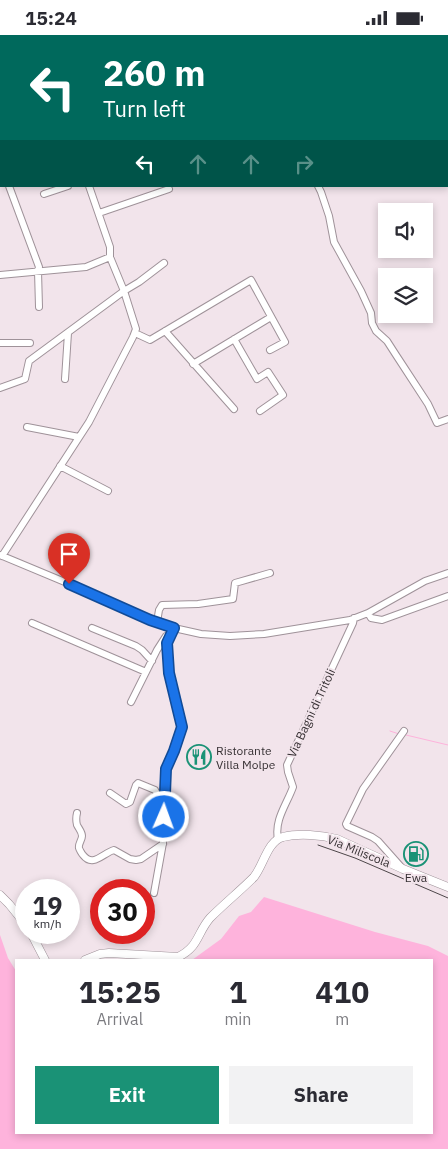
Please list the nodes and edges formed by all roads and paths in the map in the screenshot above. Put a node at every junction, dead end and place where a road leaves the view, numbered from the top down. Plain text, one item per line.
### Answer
1 (9, 187) edge
2 (65, 187) edge
3 (90, 187) edge
4 (318, 187) edge
5 (169, 189) dead end
6 (44, 194) dead end
7 (98, 213) junction
8 (110, 257) junction
9 (164, 263) dead end
10 (38, 271) junction
11 (0, 275) edge
12 (124, 291) junction
13 (39, 307) dead end
14 (271, 317) junction
15 (165, 331) junction
16 (68, 333) junction
17 (135, 333) junction
18 (234, 339) junction
19 (0, 343) edge
20 (30, 343) dead end
21 (270, 350) dead end
22 (194, 363) junction
23 (65, 379) dead end
24 (0, 388) edge
25 (234, 409) dead end
26 (260, 411) dead end
27 (448, 419) edge
28 (26, 427) dead end
29 (80, 437) junction
30 (60, 466) junction
31 (108, 491) dead end
32 (1, 555) edge
33 (270, 573) dead end
34 (448, 573) edge
35 (448, 596) edge
36 (368, 613) junction
37 (354, 618) junction
38 (32, 623) dead end
39 (157, 623) junction
40 (92, 628) dead end
41 (174, 628) junction
42 (171, 636) junction
43 (152, 661) junction
44 (146, 672) junction
45 (131, 702) dead end
46 (402, 733) dead end
47 (110, 793) dead end
48 (77, 813) dead end
49 (164, 833) junction
50 (278, 839) junction
51 (163, 844) junction
52 (388, 852) junction
53 (381, 859) junction
54 (403, 869) junction
55 (448, 887) edge
56 (155, 888) edge
57 (0, 895) edge
58 (15, 911) edge
59 (37, 944) edge
60 (44, 959) edge
61 (88, 959) edge

1 - 10 street
2 - 6 street
3 - 7 street
4 - 27 street
5 - 7 street
7 - 8 street
8 - 10 street
8 - 12 street
9 - 12 street
10 - 11 street
10 - 13 street
12 - 16 street
12 - 17 street
14 - 15 street
14 - 18 street
14 - 21 street
15 - 17 street
15 - 22 street
16 - 23 street
16 - 24 street
17 - 29 street
18 - 22 street
18 - 26 street
19 - 20 street
22 - 25 street
28 - 29 street
29 - 30 street
30 - 31 street
30 - 32 street
32 - 39 street
33 - 39 street
34 - 36 street
35 - 36 street
36 - 37 street
37 - 41 street
37 - 50 street, Via Bagni di Tritoli
38 - 44 street
39 - 41 street
40 - 43 street
41 - 42 street
42 - 43 street
42 - 49 street
43 - 44 street
44 - 45 street
46 - 52 street
47 - 49 street
48 - 51 street
49 - 51 street
50 - 53 main road, Via Miliscola
50 - 61 main road
51 - 56 street
52 - 53 street
52 - 54 street
53 - 54 main road, Via Miliscola
54 - 55 main road, Via Miliscola
57 - 58 main road
59 - 60 main road

